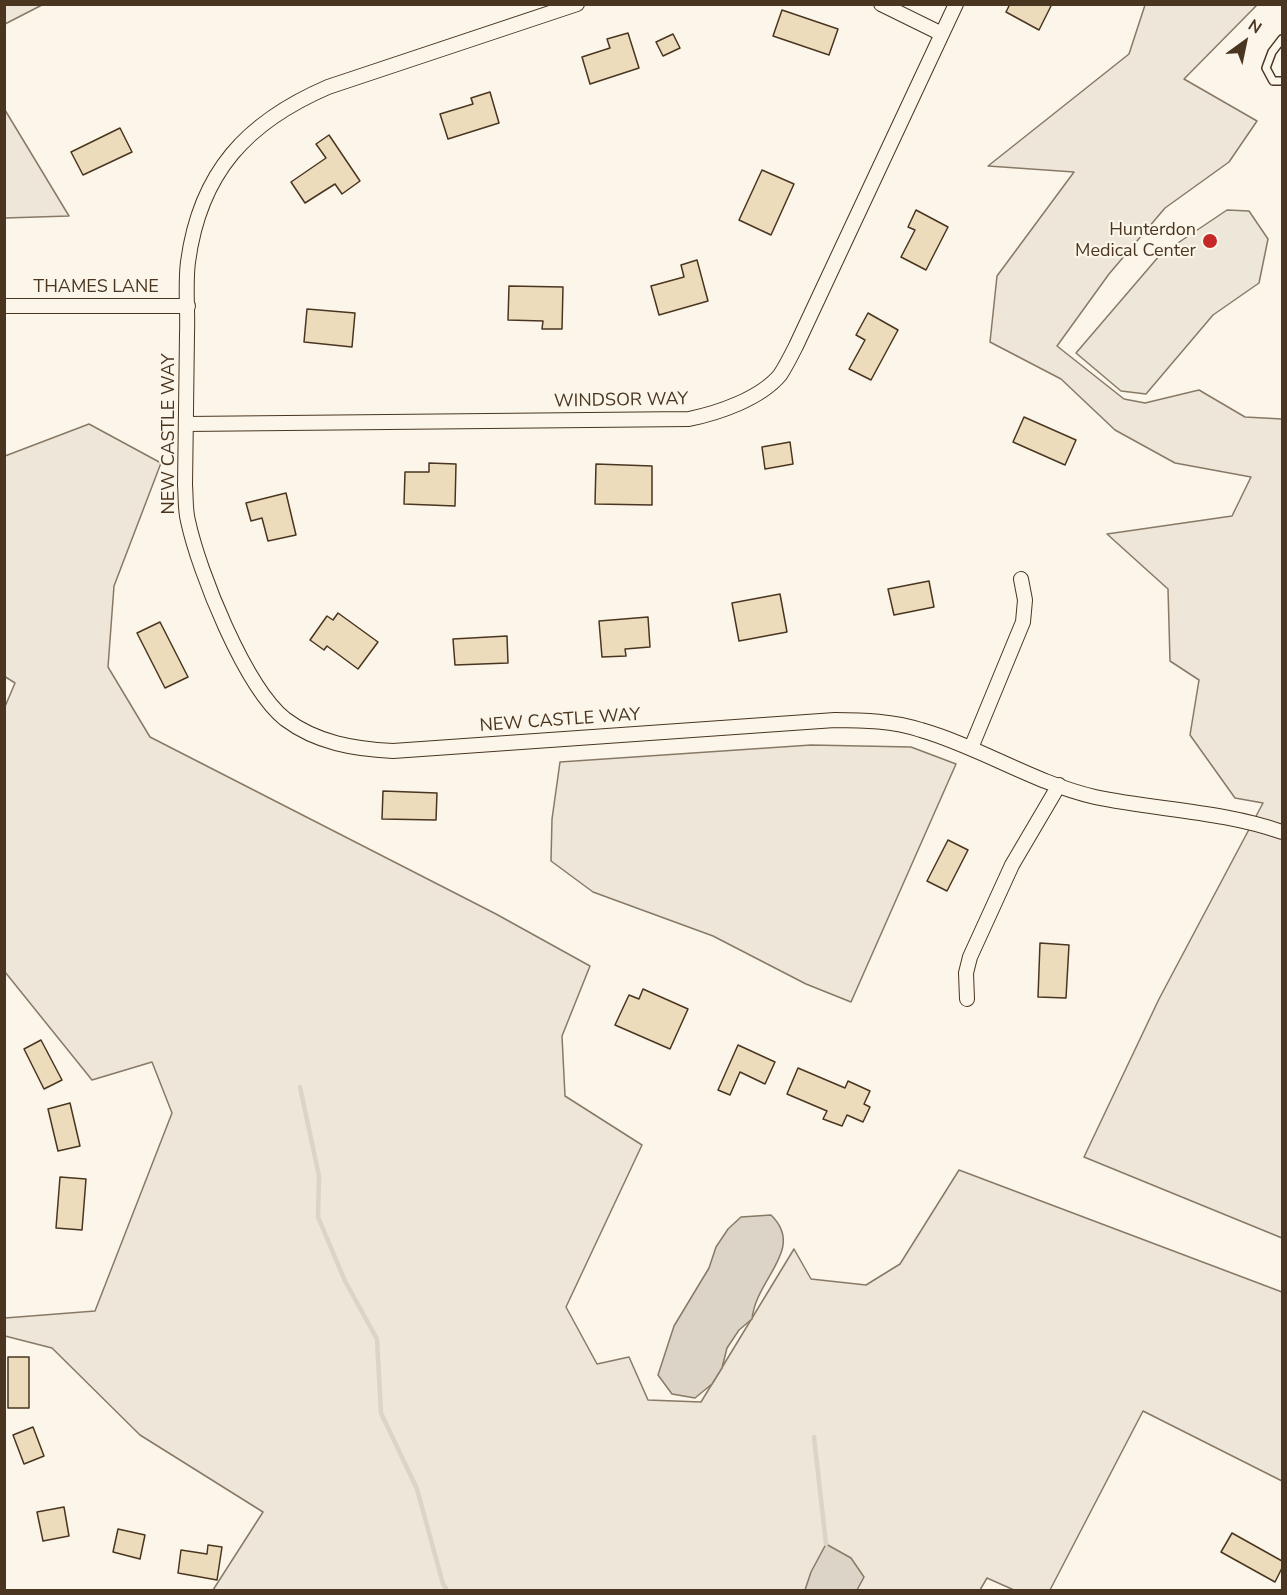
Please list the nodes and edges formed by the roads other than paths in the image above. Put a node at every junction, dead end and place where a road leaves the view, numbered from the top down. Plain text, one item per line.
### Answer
1 (577, 4) edge
2 (881, 4) edge
3 (956, 4) edge
4 (942, 34) junction
5 (1282, 39) edge
6 (1282, 81) edge
7 (4, 306) edge
8 (188, 306) junction
9 (186, 424) junction
10 (1021, 579) dead end
11 (971, 748) junction
12 (1059, 785) junction
13 (1282, 831) edge
14 (967, 999) dead end

1 - 8 street, NEW CASTLE WAY
2 - 4 street
3 - 4 street, WINDSOR WAY
4 - 9 street, WINDSOR WAY
5 - 6 lane
7 - 8 street, THAMES LANE
8 - 9 street, NEW CASTLE WAY
9 - 11 street, NEW CASTLE WAY
10 - 11 street
11 - 12 street, NEW CASTLE WAY
12 - 13 street, NEW CASTLE WAY
12 - 14 street

